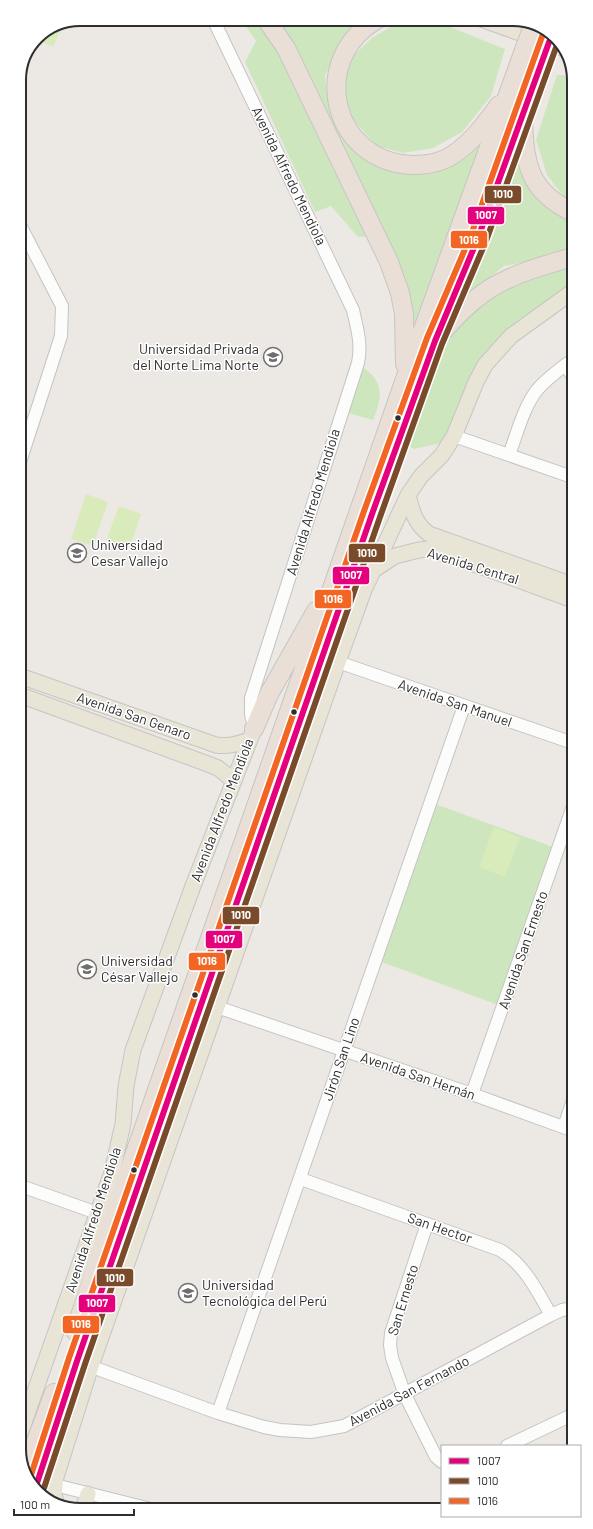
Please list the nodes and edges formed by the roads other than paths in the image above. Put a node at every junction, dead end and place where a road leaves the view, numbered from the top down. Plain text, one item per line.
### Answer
1 (217, 26) edge
2 (271, 26) edge
3 (369, 26) edge
4 (501, 26) edge
5 (532, 30) edge
6 (550, 40) edge
7 (554, 45) edge
8 (510, 90) junction
9 (523, 111) junction
10 (567, 210) edge
11 (26, 237) edge
12 (567, 259) edge
13 (567, 296) edge
14 (435, 341) junction
15 (567, 369) edge
16 (405, 379) junction
17 (454, 436) junction
18 (26, 444) edge
19 (509, 455) junction
20 (567, 475) edge
21 (408, 495) junction
22 (490, 563) junction
23 (374, 569) junction
24 (333, 583) junction
25 (567, 583) edge
26 (567, 597) edge
27 (338, 662) junction
28 (26, 678) edge
29 (26, 697) edge
30 (86, 699) junction
31 (464, 706) junction
32 (80, 716) junction
33 (251, 735) junction
34 (567, 741) edge
35 (234, 781) junction
36 (567, 823) edge
37 (217, 1007) junction
38 (344, 1050) junction
39 (472, 1094) junction
40 (567, 1128) edge
41 (301, 1179) junction
42 (26, 1188) edge
43 (97, 1213) junction
44 (427, 1224) junction
45 (567, 1309) edge
46 (551, 1316) junction
47 (84, 1364) junction
48 (405, 1395) junction
49 (218, 1412) junction
50 (26, 1417) edge
51 (567, 1417) edge
52 (509, 1445) edge
53 (441, 1461) edge
54 (28, 1463) edge
55 (37, 1483) edge
56 (55, 1485) junction
57 (88, 1494) junction
58 (55, 1497) edge
59 (85, 1503) edge
60 (126, 1503) edge

1 - 33 street, Avenida Alfredo Mendiola
2 - 16 highway
3 - 8 highway
4 - 7 main road
5 - 8 highway, bridge
6 - 9 highway, bridge
8 - 16 highway
9 - 10 highway
9 - 14 highway
11 - 18 street
12 - 14 highway
13 - 17 main road
14 - 47 highway
15 - 19 street
16 - 24 highway
17 - 19 street
17 - 21 main road
19 - 20 street
21 - 22 main road, Avenida Central
21 - 23 main road
22 - 23 main road, Avenida Central
22 - 25 main road, Avenida Central
22 - 26 main road, Avenida Central
23 - 27 main road
24 - 33 highway
24 - 54 highway
27 - 31 street, Avenida San Manuel
27 - 37 main road
28 - 30 main road, Avenida San Genaro
29 - 32 main road, Avenida San Genaro
30 - 32 main road
30 - 33 main road, Avenida San Genaro
31 - 34 street, Avenida San Manuel
31 - 38 street, Jirón San Lino
32 - 35 main road, Avenida San Genaro
33 - 35 main road, Avenida Alfredo Mendiola
35 - 43 main road, Avenida Alfredo Mendiola
36 - 39 street, Avenida San Ernesto
37 - 38 street, Avenida San Hernán
37 - 47 main road
38 - 39 street, Avenida San Hernán
38 - 41 street, Jirón San Lino
39 - 40 street, Avenida San Hernán
41 - 44 street, San Hector
41 - 49 street, Jirón San Lino
42 - 43 street
43 - 50 main road, Avenida Alfredo Mendiola
44 - 46 street, San Hector
44 - 48 street, San Ernesto
45 - 46 street, Avenida San Fernando
46 - 48 street, Avenida San Fernando
47 - 49 street, Avenida San Fernando
47 - 55 highway
47 - 56 main road
48 - 49 street, Avenida San Fernando
48 - 53 street, San Ernesto
51 - 52 street
56 - 57 street
56 - 58 main road
57 - 59 main road
57 - 60 street

